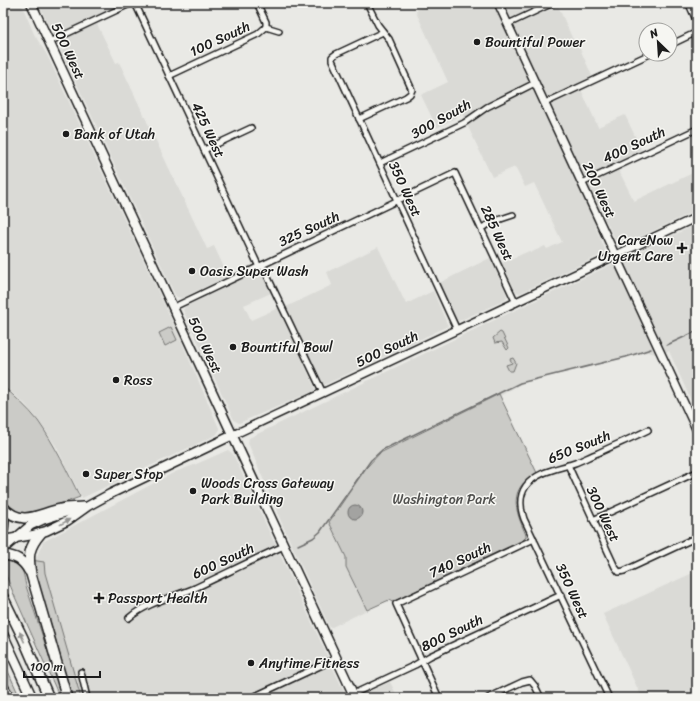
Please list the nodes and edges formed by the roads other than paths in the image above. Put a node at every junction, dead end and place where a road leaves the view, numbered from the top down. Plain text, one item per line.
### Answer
1 (31, 3) edge
2 (132, 3) edge
3 (135, 3) edge
4 (257, 3) edge
5 (367, 3) edge
6 (498, 3) edge
7 (553, 3) edge
8 (688, 3) edge
9 (697, 21) edge
10 (508, 24) junction
11 (266, 27) junction
12 (279, 31) dead end
13 (383, 32) junction
14 (697, 32) edge
15 (678, 41) edge
16 (49, 42) junction
17 (638, 60) edge
18 (169, 76) junction
19 (535, 83) junction
20 (545, 103) junction
21 (359, 119) junction
22 (251, 128) dead end
23 (697, 130) edge
24 (204, 150) junction
25 (380, 163) junction
26 (455, 173) joint
27 (582, 183) junction
28 (397, 201) junction
29 (512, 215) dead end
30 (697, 217) edge
31 (481, 228) junction
32 (616, 256) junction
33 (260, 266) junction
34 (516, 303) junction
35 (174, 307) junction
36 (457, 330) junction
37 (323, 393) junction
38 (648, 430) dead end
39 (697, 431) edge
40 (233, 435) junction
41 (568, 465) junction
42 (697, 472) edge
43 (523, 492) joint
44 (86, 506) junction
45 (3, 507) edge
46 (3, 515) edge
47 (593, 520) junction
48 (3, 530) edge
49 (41, 533) junction
50 (697, 537) edge
51 (15, 538) junction
52 (534, 539) junction
53 (3, 540) edge
54 (284, 546) junction
55 (3, 549) edge
56 (3, 555) edge
57 (31, 574) junction
58 (561, 595) junction
59 (3, 597) edge
60 (129, 618) dead end
61 (3, 635) edge
62 (337, 658) junction
63 (422, 661) junction
64 (80, 672) dead end
65 (3, 687) edge
66 (354, 696) edge
67 (10, 698) edge
68 (32, 698) edge
69 (49, 698) edge
70 (67, 698) edge
71 (87, 698) edge
72 (251, 698) edge
73 (439, 698) edge
74 (488, 698) edge
75 (541, 698) edge
76 (609, 698) edge

1 - 16 main road, 500 West
2 - 16 street
3 - 18 street, 425 West
4 - 11 street
5 - 13 street
6 - 10 main road, 200 West
7 - 10 street
8 - 9 street
10 - 19 main road, 200 West
11 - 12 street, 100 South
11 - 18 street, 100 South
13 - 21 street, 350 West
13 - 21 street
14 - 15 street
16 - 35 main road, 500 West
17 - 20 street
18 - 24 street, 425 West
19 - 20 main road, 200 West
19 - 25 street, 300 South
20 - 27 main road, 200 West
21 - 25 street, 350 West
22 - 24 street
23 - 27 street, 400 South
24 - 33 street, 425 West
25 - 28 street, 350 West
26 - 28 street, 325 South
26 - 31 street, 285 West
27 - 32 main road, 200 West
28 - 33 street, 325 South
28 - 36 street, 350 West
29 - 31 street
30 - 32 main road, 500 South
31 - 34 street, 285 West
32 - 34 main road, 500 South
32 - 39 main road, 200 West
33 - 35 street, 325 South
33 - 37 street, 425 West
34 - 36 main road, 500 South
35 - 40 main road, 500 West
36 - 37 main road, 500 South
37 - 40 main road, 500 South
38 - 41 street, 650 South
40 - 44 main road, 500 South
40 - 54 main road, 500 West
41 - 43 street, 650 South
41 - 47 street, 300 West
42 - 47 street
43 - 52 street, 350 West
44 - 45 highway
49 -> 44 main road, 500 South
44 - 51 main road, 500 South
46 - 48 highway
47 - 50 street, 300 West
49 - 51 main road, 500 South
49 - 57 highway
51 - 53 main road, 500 South
51 - 55 main road, 500 South
52 - 58 street, 350 West
52 - 63 street, 740 South
54 - 60 street, 600 South
54 - 62 main road, 500 West
56 - 57 highway
57 - 70 highway
58 - 63 street, 800 South
58 - 76 street, 350 West
69 -> 59 highway
61 - 68 highway
62 - 66 main road, 500 West
62 - 72 street
63 - 66 street, 800 South
63 - 73 street
64 - 71 street
65 - 67 highway
74 - 75 street

